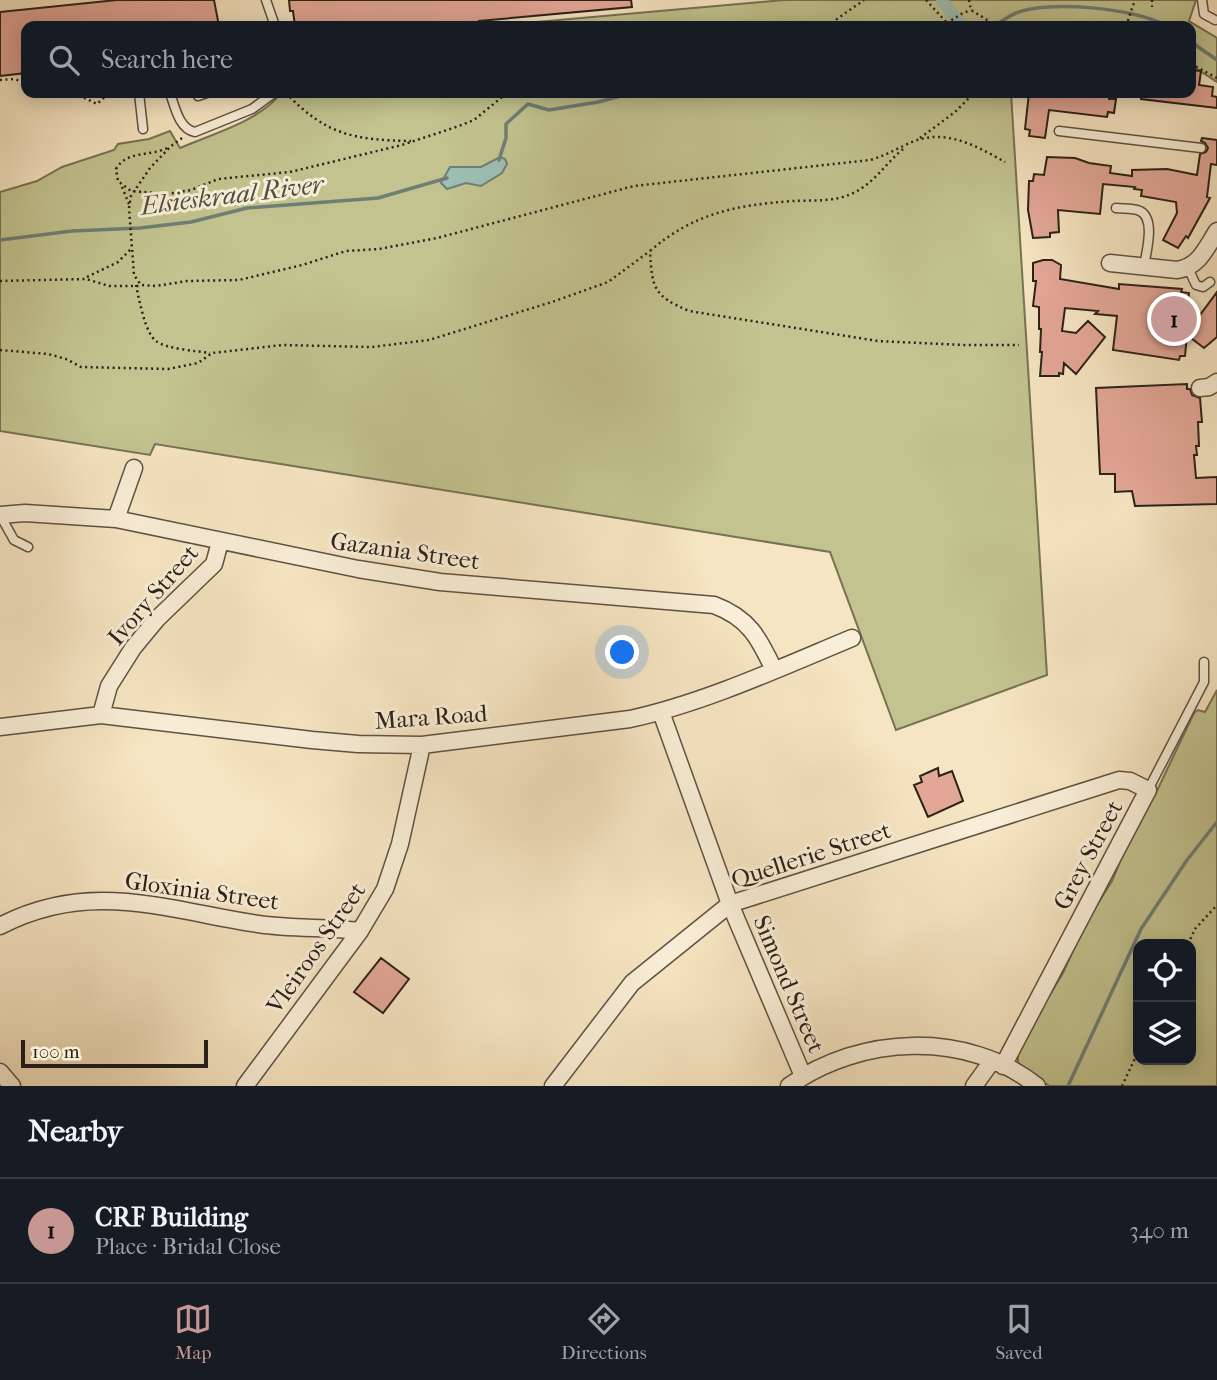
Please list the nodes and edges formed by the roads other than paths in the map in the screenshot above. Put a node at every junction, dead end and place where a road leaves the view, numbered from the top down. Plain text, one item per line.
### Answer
1 (266, 0) edge
2 (1202, 0) edge
3 (1215, 20) edge
4 (273, 21) edge
5 (140, 98) edge
6 (172, 98) edge
7 (267, 98) edge
8 (143, 129) dead end
9 (1059, 131) dead end
10 (1201, 148) dead end
11 (1116, 208) dead end
12 (1217, 231) edge
13 (1110, 262) dead end
14 (1144, 267) junction
15 (1188, 268) junction
16 (1210, 282) dead end
17 (1217, 382) edge
18 (1200, 388) dead end
19 (1217, 388) edge
20 (1217, 400) edge
21 (134, 468) dead end
22 (0, 515) edge
23 (116, 519) junction
24 (220, 542) junction
25 (28, 547) dead end
26 (852, 638) dead end
27 (1203, 662) dead end
28 (774, 670) junction
29 (661, 712) junction
30 (101, 715) junction
31 (0, 727) edge
32 (422, 745) junction
33 (1148, 790) junction
34 (730, 904) junction
35 (0, 926) edge
36 (360, 931) junction
37 (997, 1063) junction
38 (0, 1072) edge
39 (803, 1076) junction
40 (12, 1086) edge
41 (245, 1086) edge
42 (552, 1086) edge
43 (789, 1086) edge
44 (974, 1086) edge
45 (1037, 1086) edge

1 - 4 lane
2 - 3 lane
5 - 8 lane
6 - 7 lane
9 - 10 lane
11 - 14 lane
12 - 15 street
13 - 14 street
14 - 15 street
15 - 16 lane
17 - 18 street
19 - 20 street
21 - 23 street
22 - 23 street, Gazania Street
22 - 25 lane
23 - 24 street, Gazania Street
24 - 28 street, Gazania Street
24 - 30 street, Ivory Street
26 - 28 street, Mara Road
27 - 33 lane, Grey Street
28 - 29 street, Mara Road
29 - 32 street, Mara Road
29 - 34 street, Simond Street
30 - 31 street, Mara Road
30 - 32 street, Mara Road
32 - 36 street, Vleiroos Street
33 - 34 street, Quellerie Street
33 - 37 street, Grey Street
34 - 39 street, Simond Street
34 - 42 street, Quellerie Street
35 - 36 street, Gloxinia Street
36 - 41 street, Vleiroos Street
37 - 39 street
37 - 44 street, Grey Street
37 - 45 street
38 - 40 street
39 - 43 street

